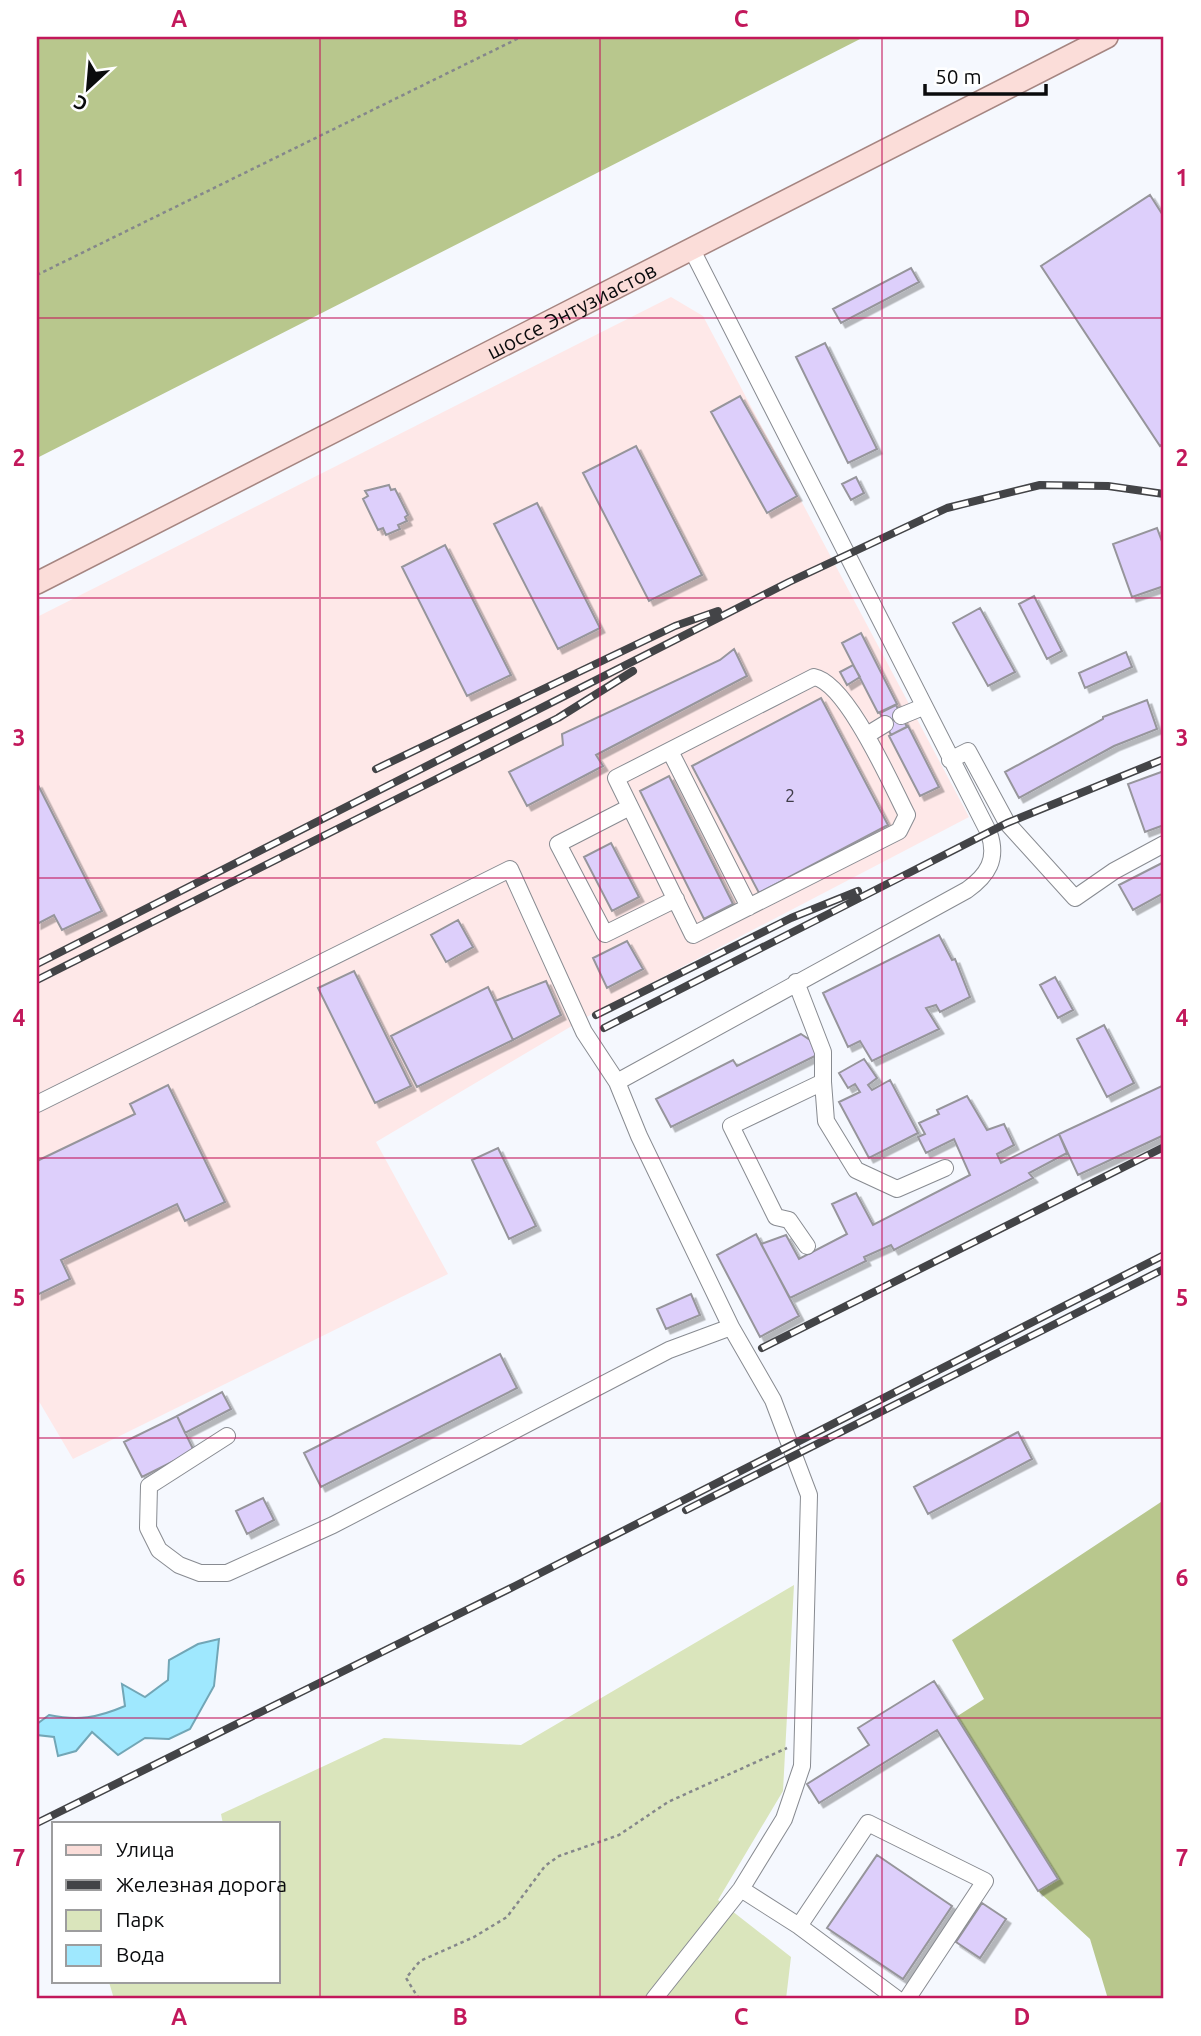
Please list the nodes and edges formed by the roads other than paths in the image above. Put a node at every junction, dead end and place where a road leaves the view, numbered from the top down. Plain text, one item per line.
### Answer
1 (1107, 37) edge
2 (691, 248) junction
3 (37, 583) edge
4 (923, 707) junction
5 (901, 716) dead end
6 (886, 724) dead end
7 (867, 735) junction
8 (670, 751) junction
9 (950, 760) junction
10 (630, 807) junction
11 (1164, 844) edge
12 (676, 899) junction
13 (749, 906) junction
14 (796, 982) junction
15 (617, 1082) junction
16 (823, 1082) junction
17 (37, 1104) edge
18 (945, 1168) dead end
19 (807, 1246) dead end
20 (731, 1327) junction
21 (227, 1436) dead end
22 (741, 1889) junction
23 (799, 1926) junction
24 (654, 1999) edge
25 (897, 1999) edge
26 (907, 1999) edge

1 - 2 main road, шоссе Энтузиастов
2 - 3 main road, шоссе Энтузиастов
2 - 4 street
4 - 5 street
4 - 9 street
6 - 7 street
7 - 8 street
7 - 13 street
8 - 10 street
8 - 13 street
9 - 11 street
9 - 14 street
10 - 12 street
10 - 12 street
12 - 13 street
14 - 15 street
14 - 16 street
15 - 17 street
15 - 20 street
16 - 18 street
16 - 19 street
20 - 21 street
20 - 22 street
22 - 23 street
22 - 24 street
23 - 25 street
23 - 26 street

